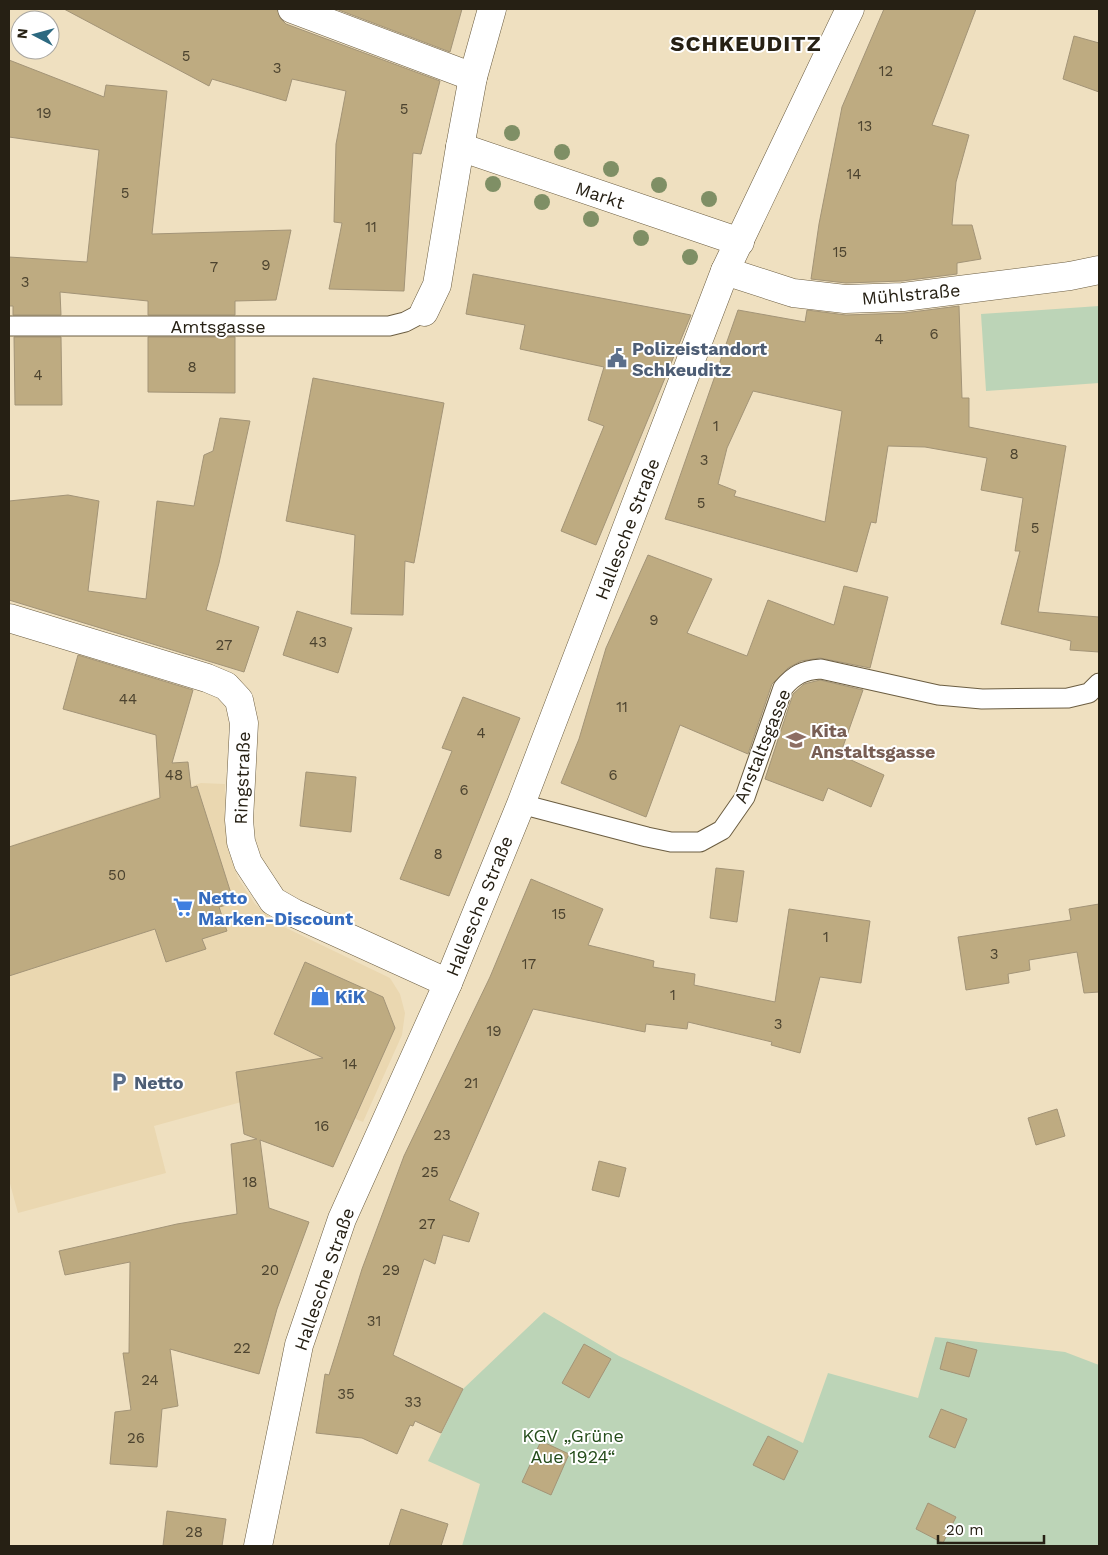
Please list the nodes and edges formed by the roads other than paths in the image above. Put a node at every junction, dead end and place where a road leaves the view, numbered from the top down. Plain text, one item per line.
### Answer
1 (292, 9) edge
2 (492, 9) edge
3 (850, 9) edge
4 (473, 77) junction
5 (460, 147) junction
6 (740, 242) junction
7 (1099, 270) edge
8 (725, 271) junction
9 (424, 312) joint
10 (9, 326) edge
11 (9, 618) edge
12 (1099, 683) edge
13 (521, 804) junction
14 (448, 983) junction
15 (258, 1546) edge

1 - 4 street
2 - 4 street
3 - 6 street
4 - 5 street
5 - 6 street, Markt
5 - 9 street
6 - 8 street
7 - 8 street, Mühlstraße
8 - 13 street, Hallesche Straße
9 - 10 lane, Amtsgasse
11 - 14 street, Ringstraße
12 - 13 lane, Anstaltsgasse
13 - 14 street, Hallesche Straße
14 - 15 street, Hallesche Straße

